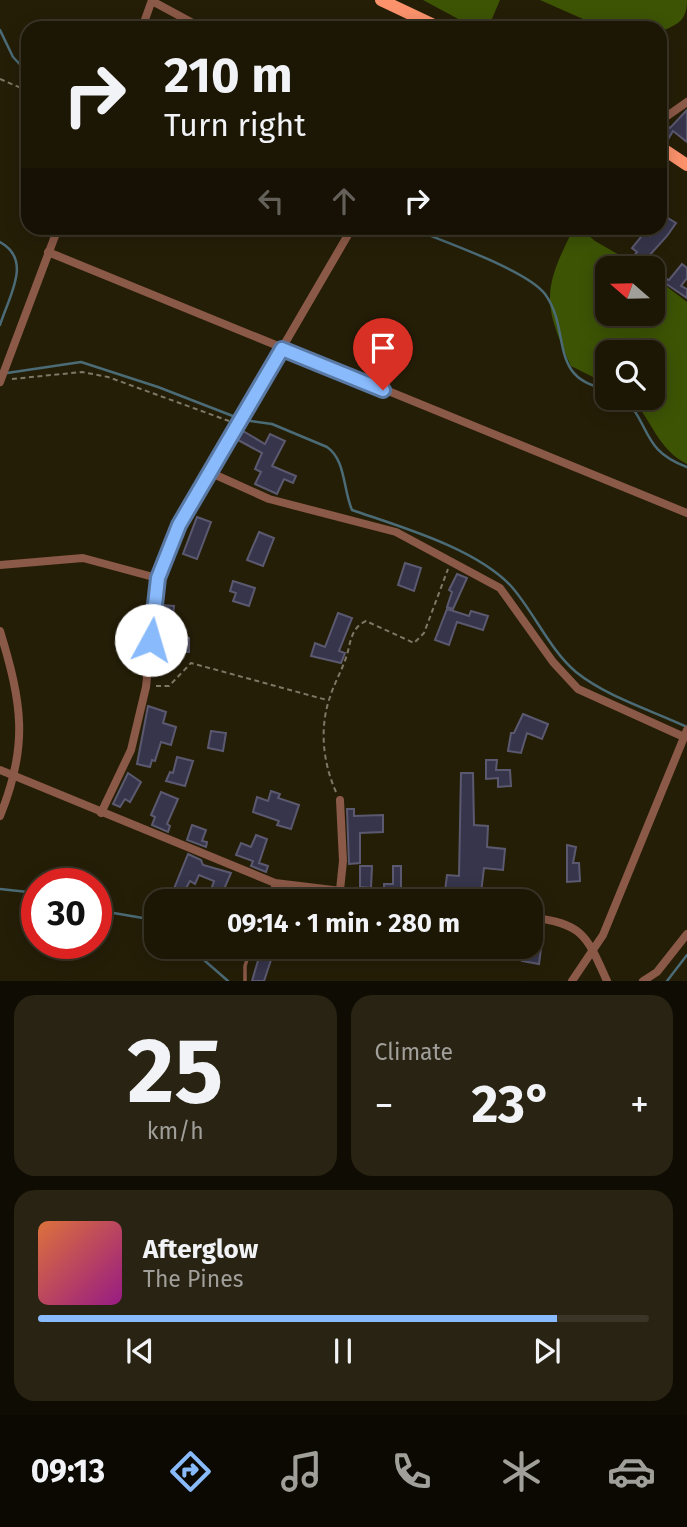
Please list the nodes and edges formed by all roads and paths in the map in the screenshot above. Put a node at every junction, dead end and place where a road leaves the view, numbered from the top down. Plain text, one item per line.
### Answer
1 (382, 0) edge
2 (152, 1) edge
3 (145, 21) edge
4 (189, 21) edge
5 (426, 21) edge
6 (0, 79) edge
7 (21, 88) edge
8 (687, 102) edge
9 (667, 116) edge
10 (667, 152) edge
11 (687, 165) edge
12 (55, 235) edge
13 (348, 235) edge
14 (48, 252) junction
15 (282, 349) junction
16 (0, 381) edge
17 (239, 425) junction
18 (209, 472) junction
19 (687, 513) edge
20 (451, 561) junction
21 (0, 565) edge
22 (158, 578) junction
23 (0, 631) edge
24 (146, 687) junction
25 (328, 700) junction
26 (686, 734) edge
27 (0, 769) edge
28 (16, 774) junction
29 (340, 800) joint
30 (101, 813) junction
31 (0, 816) edge
32 (275, 883) junction
33 (273, 889) edge
34 (331, 889) edge
35 (340, 889) edge
36 (543, 919) edge
37 (687, 934) edge
38 (594, 952) junction
39 (247, 959) edge
40 (245, 981) edge
41 (572, 981) edge
42 (607, 981) edge
43 (643, 981) edge

1 - 5 main road
2 - 3 street
2 - 4 street
6 - 7 path
8 - 9 street
10 - 11 main road
12 - 14 street
13 - 15 street
14 - 15 street
14 - 16 street
15 - 17 street
15 - 19 street
16 - 17 path
17 - 18 street
18 - 20 street
18 - 22 street
20 - 25 path
20 - 26 street
21 - 22 street
22 - 24 street
23 - 28 street
24 - 25 path
24 - 30 street
25 - 29 path
26 - 38 street
27 - 28 street
28 - 30 street
28 - 31 street
29 - 35 street
30 - 32 street
32 - 33 lane
32 - 34 street
36 - 38 street
37 - 43 street
38 - 41 street
38 - 42 street
39 - 40 lane

